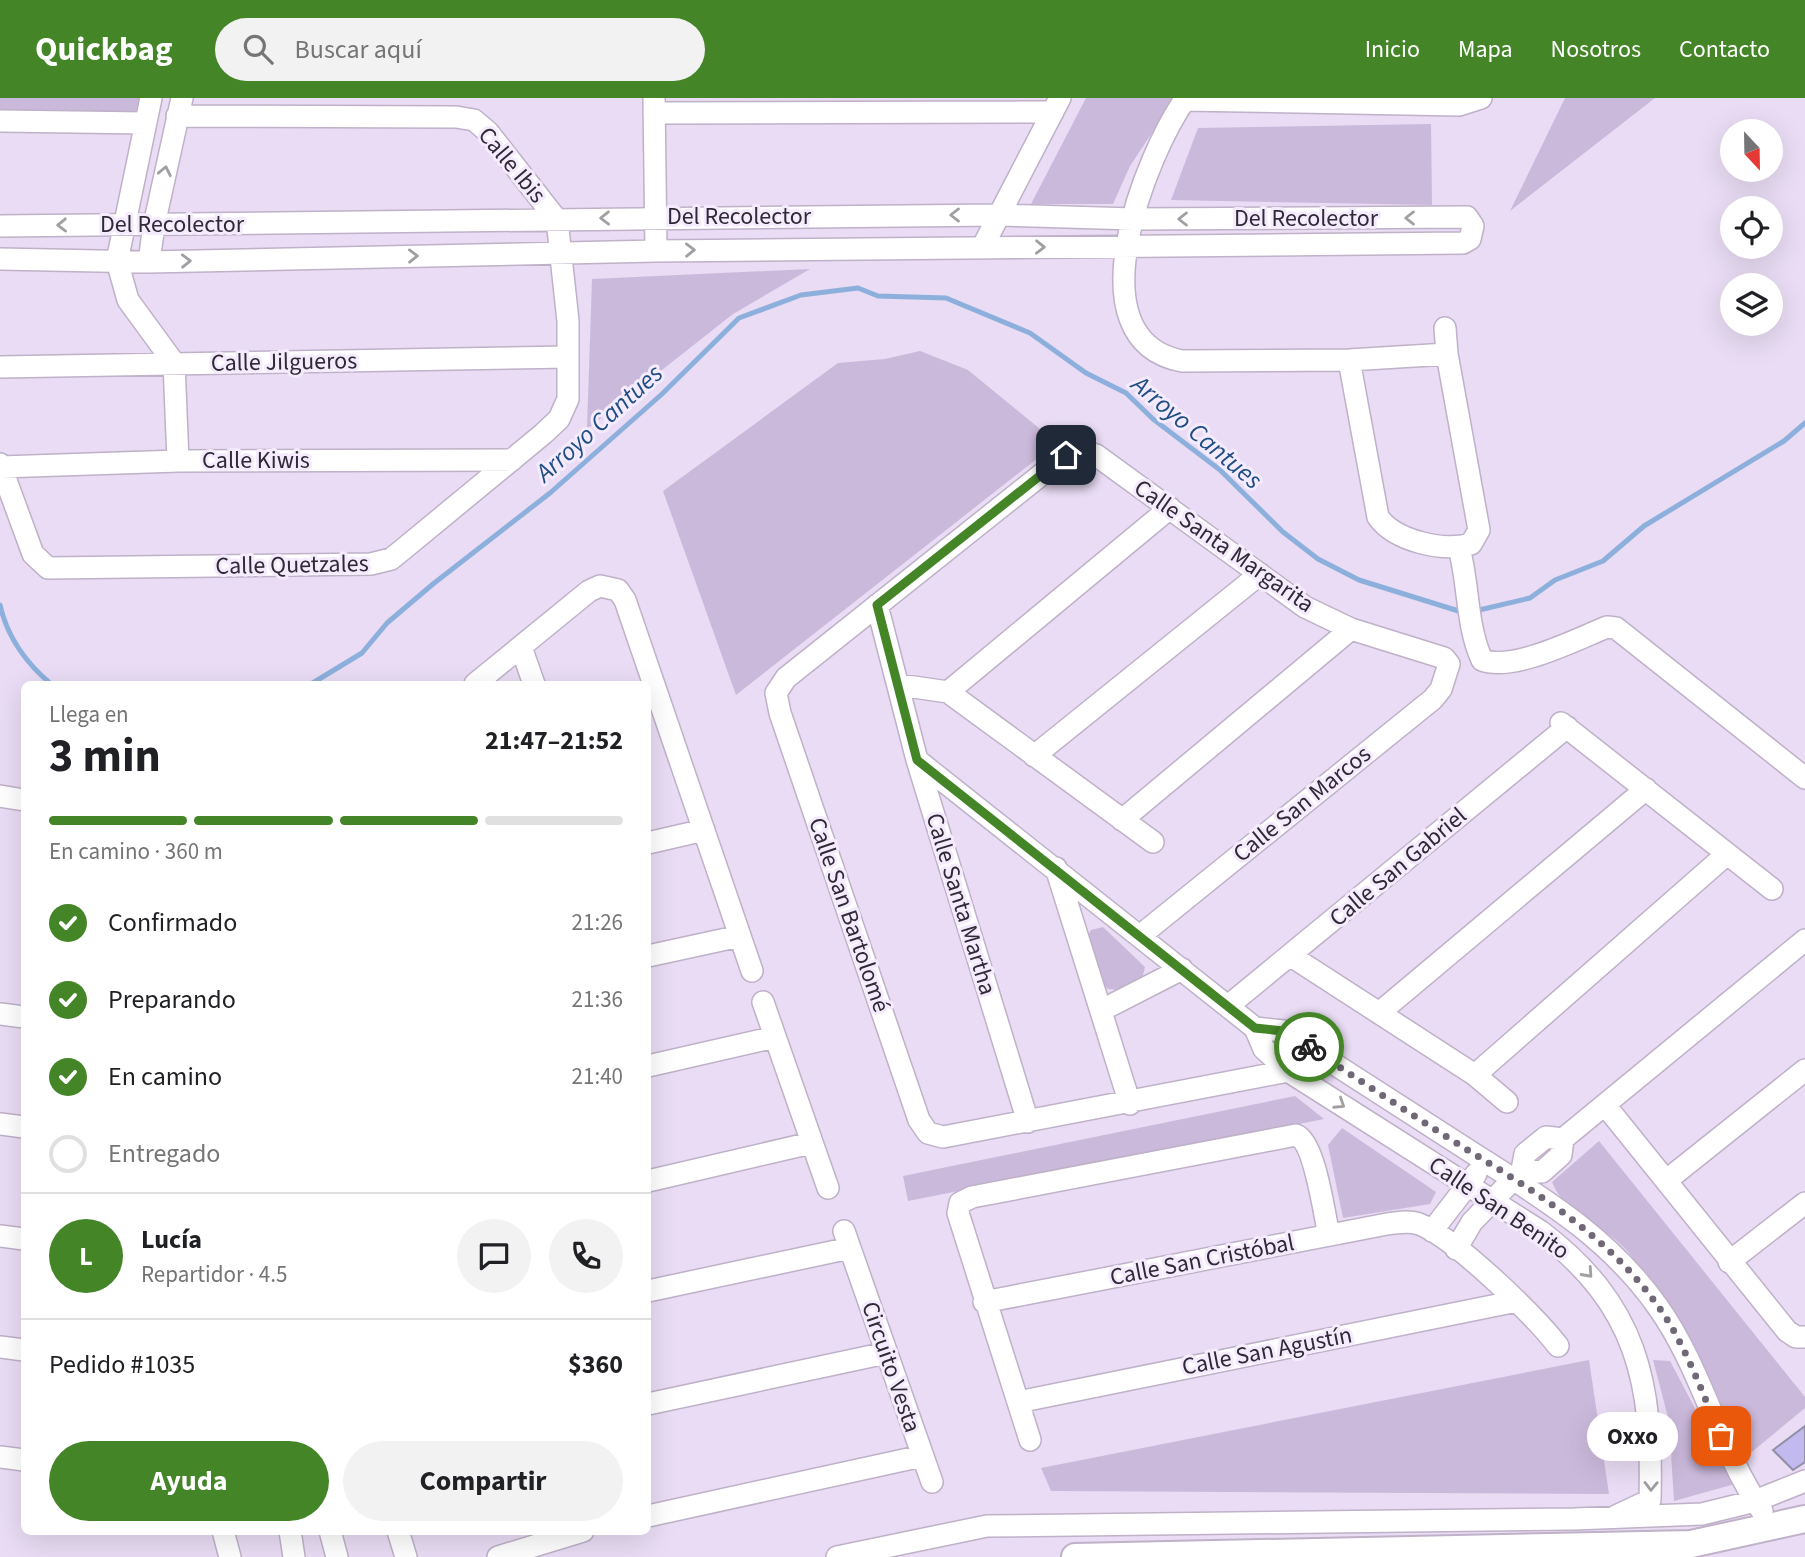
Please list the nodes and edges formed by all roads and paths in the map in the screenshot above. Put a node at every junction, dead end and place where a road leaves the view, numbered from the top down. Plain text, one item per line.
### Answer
1 (151, 98) edge
2 (1185, 99) edge
3 (1479, 99) edge
4 (1056, 105) edge
5 (654, 106) edge
6 (179, 107) edge
7 (0, 121) edge
8 (145, 123) junction
9 (998, 215) junction
10 (655, 217) junction
11 (1133, 219) junction
12 (556, 220) junction
13 (124, 224) junction
14 (154, 225) junction
15 (0, 226) edge
16 (983, 246) junction
17 (1125, 248) junction
18 (656, 251) junction
19 (561, 253) junction
20 (0, 259) edge
21 (117, 261) junction
22 (149, 262) junction
23 (1445, 328) dead end
24 (1447, 354) junction
25 (568, 357) junction
26 (1349, 360) junction
27 (174, 363) junction
28 (0, 367) edge
29 (512, 460) junction
30 (178, 461) junction
31 (1, 466) edge
32 (1170, 508) junction
33 (1460, 548) junction
34 (1260, 574) junction
35 (877, 605) junction
36 (1351, 629) junction
37 (521, 647) junction
38 (1449, 664) joint
39 (479, 681) edge
40 (533, 681) edge
41 (900, 685) junction
42 (948, 692) junction
43 (1034, 756) junction
44 (917, 760) junction
45 (1805, 778) edge
46 (1646, 789) junction
47 (0, 796) edge
48 (21, 800) edge
49 (1122, 820) junction
50 (704, 831) junction
51 (1153, 842) dead end
52 (651, 843) edge
53 (1727, 854) junction
54 (1056, 868) junction
55 (1772, 889) dead end
56 (1141, 935) junction
57 (740, 936) junction
58 (1805, 940) edge
59 (651, 955) edge
60 (1291, 956) junction
61 (1182, 969) junction
62 (752, 971) dead end
63 (763, 1002) dead end
64 (1228, 1006) junction
65 (1102, 1010) junction
66 (1379, 1013) junction
67 (0, 1014) edge
68 (21, 1017) edge
69 (1255, 1028) junction
70 (775, 1037) junction
71 (651, 1065) edge
72 (1805, 1070) edge
73 (1288, 1071) junction
74 (1475, 1075) junction
75 (1507, 1101) dead end
76 (1130, 1104) junction
77 (1605, 1105) junction
78 (1028, 1122) junction
79 (0, 1124) edge
80 (21, 1127) edge
81 (811, 1143) junction
82 (1485, 1161) junction
83 (1518, 1174) junction
84 (651, 1180) edge
85 (1667, 1180) junction
86 (1467, 1185) junction
87 (828, 1188) dead end
88 (1492, 1199) junction
89 (1805, 1203) edge
90 (1426, 1228) junction
91 (0, 1236) edge
92 (1329, 1236) junction
93 (21, 1239) edge
94 (1456, 1249) junction
95 (1730, 1262) junction
96 (651, 1290) edge
97 (1517, 1301) junction
98 (984, 1302) junction
99 (1805, 1337) edge
100 (1558, 1346) dead end
101 (0, 1347) edge
102 (21, 1350) edge
103 (886, 1353) junction
104 (1018, 1402) junction
105 (651, 1403) edge
106 (1030, 1440) dead end
107 (922, 1456) junction
108 (0, 1457) edge
109 (21, 1460) edge
110 (1805, 1481) edge
111 (932, 1482) dead end
112 (1755, 1501) junction
113 (651, 1515) edge
114 (1616, 1516) junction
115 (1650, 1516) junction
116 (1805, 1519) edge
117 (1773, 1528) junction
118 (224, 1535) edge
119 (291, 1535) edge
120 (331, 1535) edge
121 (399, 1535) edge
122 (570, 1535) edge
123 (1619, 1551) edge
124 (1652, 1551) edge
125 (230, 1557) edge
126 (294, 1557) edge
127 (337, 1557) edge
128 (406, 1557) edge
129 (498, 1557) edge
130 (837, 1557) edge
131 (1075, 1557) edge

1 - 8 street
2 - 3 street
2 - 11 street
4 - 5 street
4 - 9 street
5 - 10 street
6 - 12 street, Calle Ibis
14 -> 6 street
7 - 8 street
8 - 13 street
9 -> 10 street, Del Recolector
9 - 11 street, Del Recolector
9 - 16 street
10 -> 12 street, Del Recolector
10 - 18 street
11 - 17 street
17 -> 11 street, Del Recolector
12 - 14 street, Del Recolector
12 - 19 street, Calle Ibis
13 - 14 street, Del Recolector
13 -> 15 street, Del Recolector
13 - 21 street
14 - 22 street
16 -> 17 street, Del Recolector
18 -> 16 street, Del Recolector
17 - 26 street
18 - 19 street, Del Recolector
22 -> 19 street, Del Recolector
19 - 25 street, Calle Quetzales
20 - 21 street, Del Recolector
21 - 22 street, Del Recolector
21 - 27 street
23 - 24 street
24 - 26 street
24 - 33 street
25 - 27 street, Calle Jilgueros
25 - 29 street, Calle Quetzales
26 - 33 street
27 - 28 street, Calle Jilgueros
27 - 30 street
29 - 30 street, Calle Kiwis
29 - 31 street, Calle Quetzales
30 - 31 street, Calle Kiwis
32 - 34 street, Calle Santa Margarita
32 - 35 street, Calle Santa Margarita
32 - 42 street
33 - 45 street
34 - 36 street, Calle Santa Margarita
34 - 43 street
35 - 41 street, Calle Santa Martha
35 - 78 street, Calle San Bartolomé
36 - 38 street, Calle Santa Margarita
36 - 49 street
37 - 39 street
37 - 40 street
37 - 50 street
38 - 56 street, Calle San Marcos
41 - 42 street
41 - 44 street, Calle Santa Martha
42 - 43 street
43 - 49 street
44 - 54 street, Calle San Benito
44 - 78 street, Calle Santa Martha
46 - 53 street
46 - 60 street, Calle San Gabriel
46 - 66 street
47 - 48 street
49 - 51 street
50 - 52 street
50 - 57 street
53 - 55 street
53 - 74 street
54 - 56 street, Calle San Benito
54 - 65 street
56 - 61 street, Calle San Benito
57 - 59 street
57 - 62 street
58 - 77 street
60 - 64 street, Calle San Gabriel
60 - 66 street
61 - 64 street, Calle San Benito
61 - 65 street
63 - 70 street
64 - 69 street, Calle San Benito
65 - 76 street
66 - 74 street
67 - 68 street
69 - 73 street, Calle San Benito
69 - 82 street, Calle San Benito
70 - 71 street
70 - 81 street
72 - 85 street
73 - 76 street
73 -> 86 street, Calle San Benito
74 - 75 street
76 - 78 street
77 - 83 street
77 - 85 street
79 - 80 street
81 - 84 street
81 - 87 street
82 - 83 street, Calle San Benito
82 - 86 street
83 - 88 street
83 - 112 street, Calle San Benito
85 - 95 street
86 - 88 street, Calle San Benito
86 - 90 street
88 - 94 street
88 -> 114 street, Calle San Benito
89 - 95 street
90 - 92 street, Calle San Cristóbal
90 - 94 street
91 - 93 street
92 - 98 street, Calle San Cristóbal
92 - 98 street
94 - 97 street
95 - 99 street
96 - 103 street, Circuito Vesta
97 - 100 street
97 - 104 street, Calle San Agustín
98 - 104 street
101 - 102 street
103 - 105 street
103 - 107 street, Circuito Vesta
104 - 106 street
107 - 111 street
107 - 113 street, Circuito Vesta
108 - 109 street
110 - 112 street
112 - 115 street
112 - 117 street, Calle San Benito
114 - 115 street
114 - 123 street
114 - 130 street
115 - 124 street
116 - 117 main road
117 - 124 main road
118 - 125 street
119 - 126 street
120 - 127 street
121 - 128 street
122 - 129 street
123 - 124 main road
123 - 131 main road

